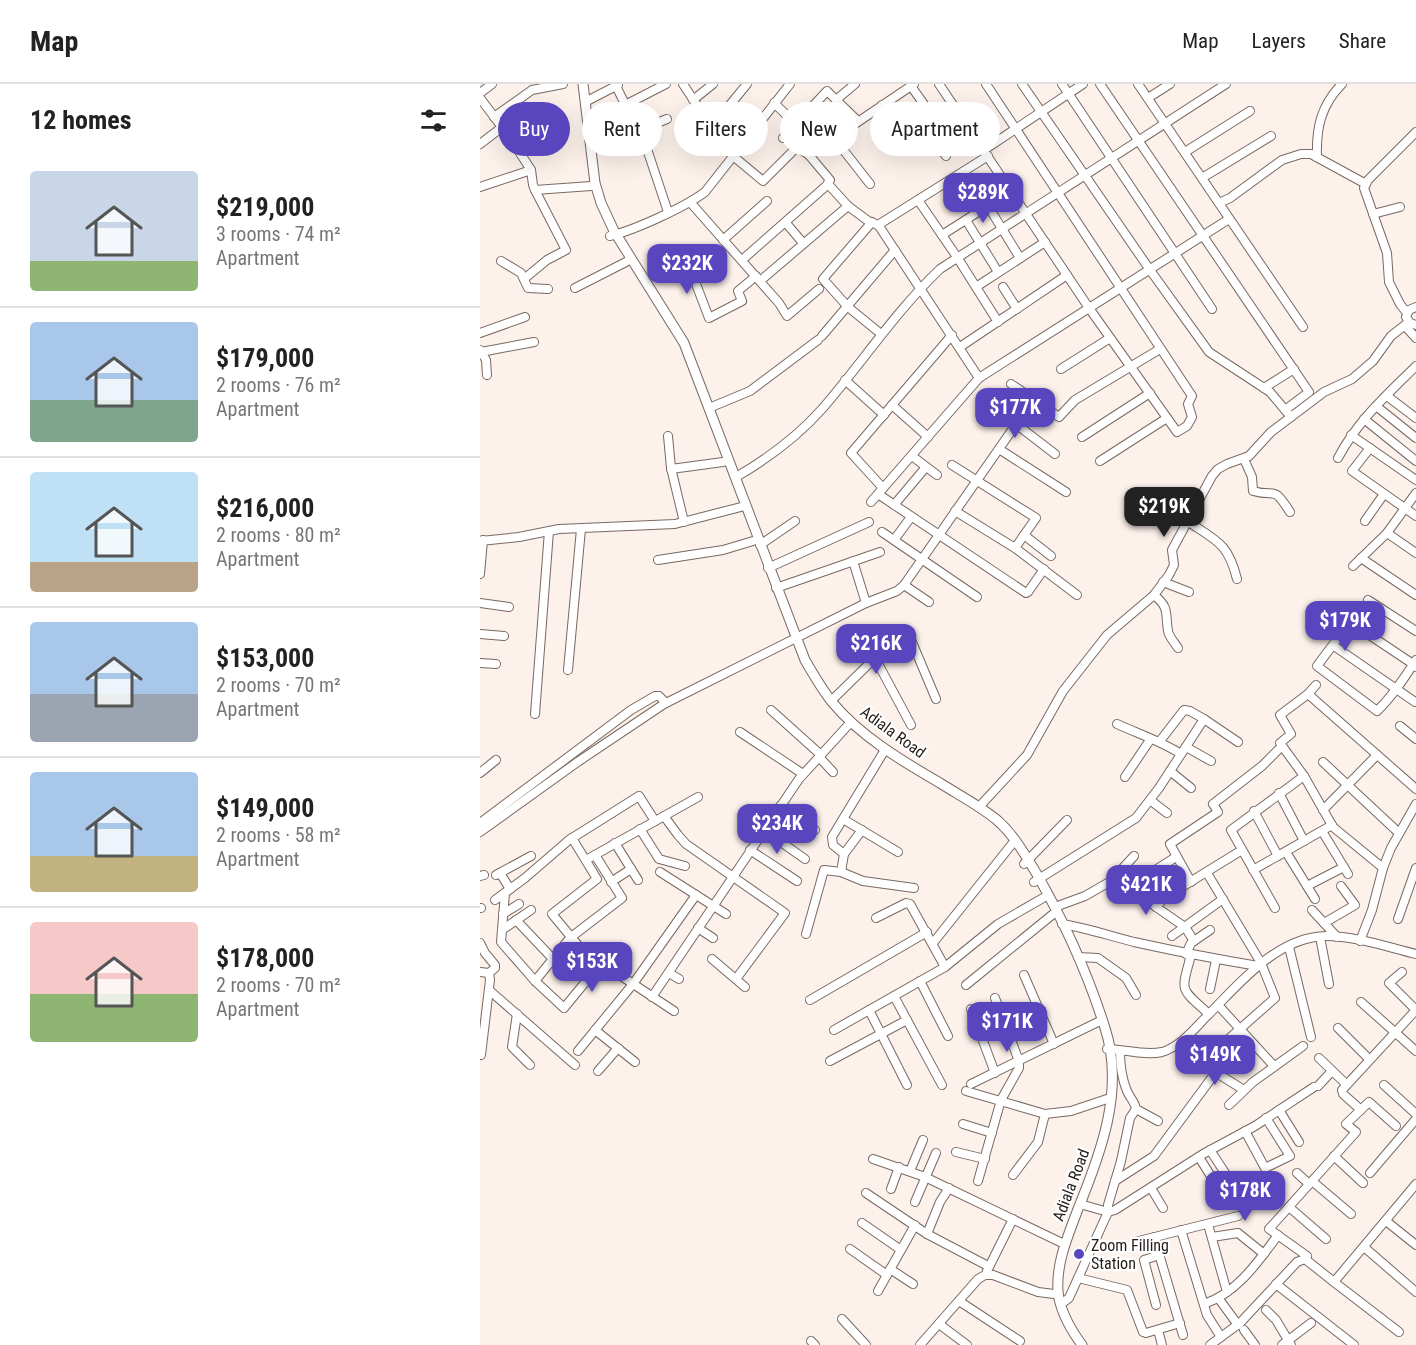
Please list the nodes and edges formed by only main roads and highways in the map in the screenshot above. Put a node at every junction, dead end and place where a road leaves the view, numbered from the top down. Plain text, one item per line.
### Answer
1 (578, 84) edge
2 (583, 84) edge
3 (613, 235) junction
4 (756, 543) junction
5 (794, 639) junction
6 (849, 724) junction
7 (1026, 862) junction
8 (1037, 881) junction
9 (1053, 911) junction
10 (1112, 1050) junction
11 (1076, 1345) edge
12 (1082, 1345) edge

1 - 3 main road, Adiala Road
2 - 3 main road, Adiala Road
3 - 4 main road, Adiala Road
3 - 4 main road, Adiala Road
4 - 5 main road, Adiala Road
4 - 5 main road, Adiala Road
5 - 6 main road, Adiala Road
5 - 6 main road, Adiala Road
6 - 7 main road, Adiala Road
6 - 7 main road, Adiala Road
7 - 8 main road, Adiala Road
8 - 9 main road, Adiala Road
8 - 9 main road, Adiala Road
9 - 10 main road, Adiala Road
9 - 10 main road, Adiala Road
10 - 11 main road, Adiala Road
10 - 12 main road, Adiala Road

